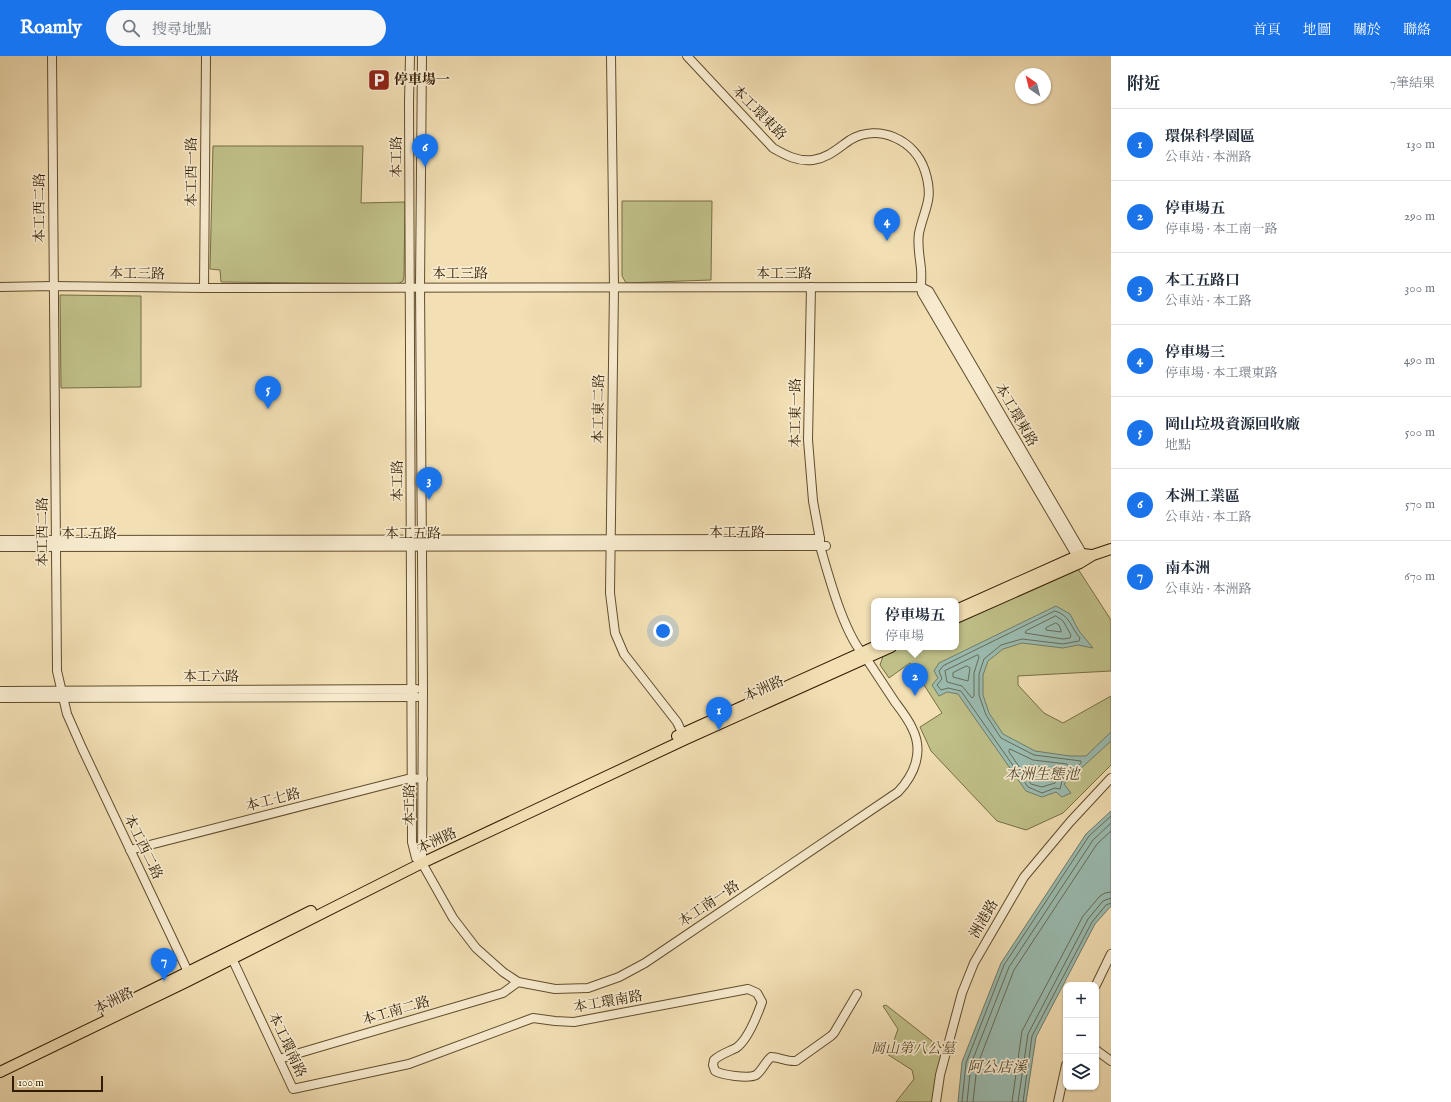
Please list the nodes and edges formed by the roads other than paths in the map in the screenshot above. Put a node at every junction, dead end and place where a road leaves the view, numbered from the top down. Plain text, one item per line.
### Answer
1 (52, 56) edge
2 (206, 56) edge
3 (410, 56) edge
4 (422, 56) edge
5 (611, 56) edge
6 (687, 56) edge
7 (53, 286) junction
8 (0, 287) edge
9 (420, 287) junction
10 (614, 287) junction
11 (811, 287) junction
12 (921, 287) junction
13 (204, 288) junction
14 (410, 288) junction
15 (0, 540) edge
16 (412, 543) junction
17 (421, 543) junction
18 (611, 543) junction
19 (56, 544) junction
20 (822, 544) junction
21 (0, 547) edge
22 (1111, 549) edge
23 (1084, 557) junction
24 (959, 609) edge
25 (959, 617) edge
26 (876, 650) edge
27 (866, 652) edge
28 (0, 691) edge
29 (412, 693) junction
30 (422, 693) junction
31 (63, 694) junction
32 (0, 698) edge
33 (684, 736) junction
34 (411, 778) junction
35 (1111, 778) edge
36 (423, 779) junction
37 (130, 850) junction
38 (420, 859) junction
39 (1111, 954) edge
40 (230, 955) junction
41 (190, 976) junction
42 (518, 982) junction
43 (1097, 982) edge
44 (857, 994) dead end
45 (1099, 1052) edge
46 (279, 1059) junction
47 (1111, 1061) edge
48 (0, 1065) edge
49 (0, 1072) edge
50 (1063, 1079) edge
51 (936, 1102) edge
52 (1058, 1102) edge

1 - 7 street, 本工西二路
2 - 13 street, 本工西一路
3 - 14 street, 本工路
4 - 9 street, 本工路
5 - 10 street, 本工東二路
6 - 12 street, 本工環東路
7 - 8 street, 本工三路
7 - 13 street, 本工三路
7 - 19 street, 本工西二路
9 - 10 street, 本工三路
9 - 14 street, 本工三路
9 - 17 street, 本工路
10 - 11 street, 本工三路
10 - 18 street, 本工東二路
11 - 12 street, 本工三路
11 - 20 street, 本工東一路
12 - 23 street, 本工環東路
13 - 14 street, 本工三路
14 - 16 street, 本工路
15 - 19 street, 本工五路
16 - 17 street, 本工五路
16 - 19 street, 本工五路
16 - 29 street, 本工路
17 - 18 street, 本工五路
17 - 30 street, 本工路
18 - 20 street, 本工五路
18 - 33 street, 本工東二路
19 - 21 street, 本工五路
19 - 31 street, 本工西二路
20 - 27 street, 本工東一路
22 - 23 main road
23 - 24 main road
23 - 25 main road
26 - 27 main road, 本洲路
27 - 33 main road, 本洲路
27 - 42 street, 本工南一路
28 - 31 street, 本工六路
29 - 30 street, 本工六路
29 - 31 street, 本工六路
29 - 34 street, 本工路
30 - 36 street, 本工路
31 - 32 street, 本工六路
31 - 37 street, 本工西二路
33 - 38 main road, 本洲路
34 - 36 street, 本工七路
34 - 37 street, 本工七路
34 - 38 street, 本工路
35 - 51 street, 洲港路
36 - 38 street, 本工路
37 - 41 street, 本工西二路
38 - 40 main road, 本洲路
38 - 42 street, 本工南一路
39 - 43 street
40 - 41 main road, 本洲路
40 - 46 street, 本工環南路
41 - 48 main road, 本洲路
41 - 49 main road, 本洲路
42 - 46 street, 本工南二路
44 - 46 street, 本工環南路
45 - 47 street
50 - 52 street

